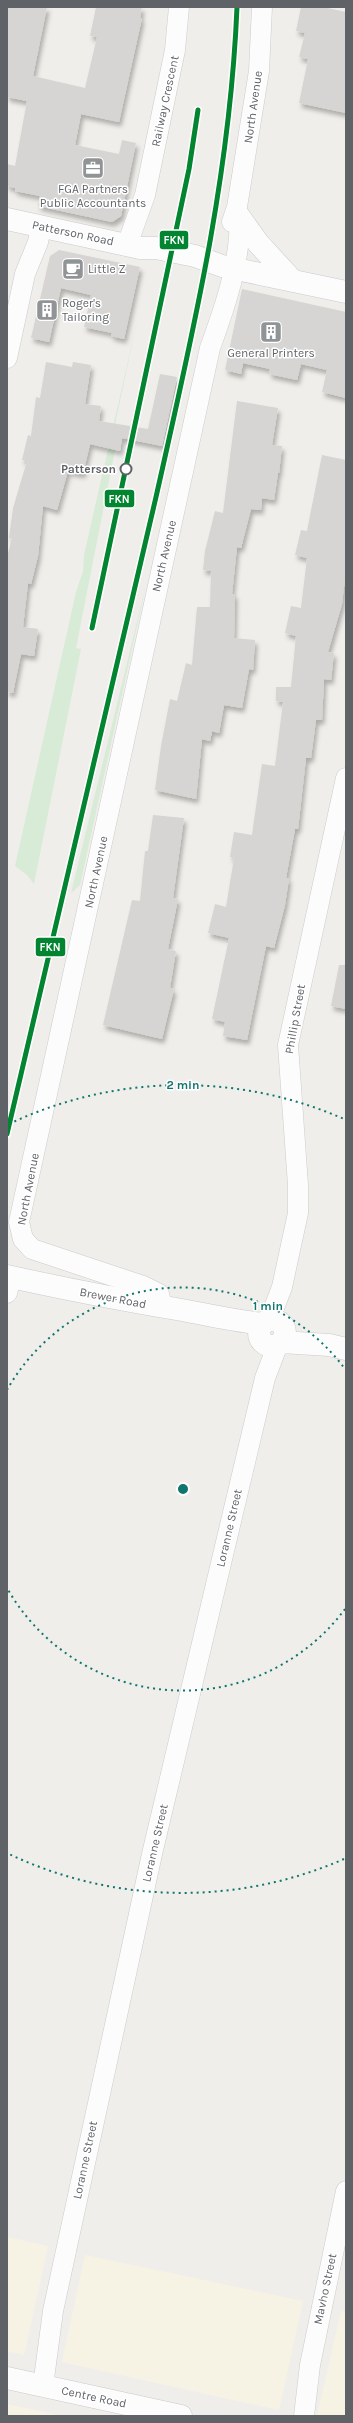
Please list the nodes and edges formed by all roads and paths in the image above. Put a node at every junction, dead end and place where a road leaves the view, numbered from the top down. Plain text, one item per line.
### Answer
1 (179, 7) edge
2 (262, 7) edge
3 (238, 211) junction
4 (7, 219) edge
5 (36, 225) junction
6 (133, 247) junction
7 (228, 267) junction
8 (292, 280) junction
9 (346, 292) edge
10 (7, 358) edge
11 (346, 778) edge
12 (8, 1282) edge
13 (162, 1307) junction
14 (273, 1333) junction
15 (338, 1347) edge
16 (346, 2191) edge
17 (310, 2365) junction
18 (7, 2378) edge
19 (36, 2385) junction
20 (181, 2416) edge
21 (292, 2416) edge
22 (304, 2416) edge

1 - 6 street, Railway Crescent
2 - 3 street, North Avenue
3 - 7 street, North Avenue
3 - 8 street
4 - 5 street, Patterson Road
5 - 6 street, Patterson Road
5 - 10 street
6 - 7 street, Patterson Road
7 - 8 street, Patterson Road
7 - 13 street, North Avenue
8 - 9 street, Patterson Road
11 - 14 street, Phillip Street
12 - 13 street, Brewer Road
13 - 14 street, Brewer Road
14 - 15 street, Brewer Road
14 - 19 street, Loranne Street
16 - 17 street, Mavho Street
17 - 21 street, Mavho Street
17 - 22 street, Mavho Street
18 - 19 street, Centre Road
19 - 20 street, Centre Road

